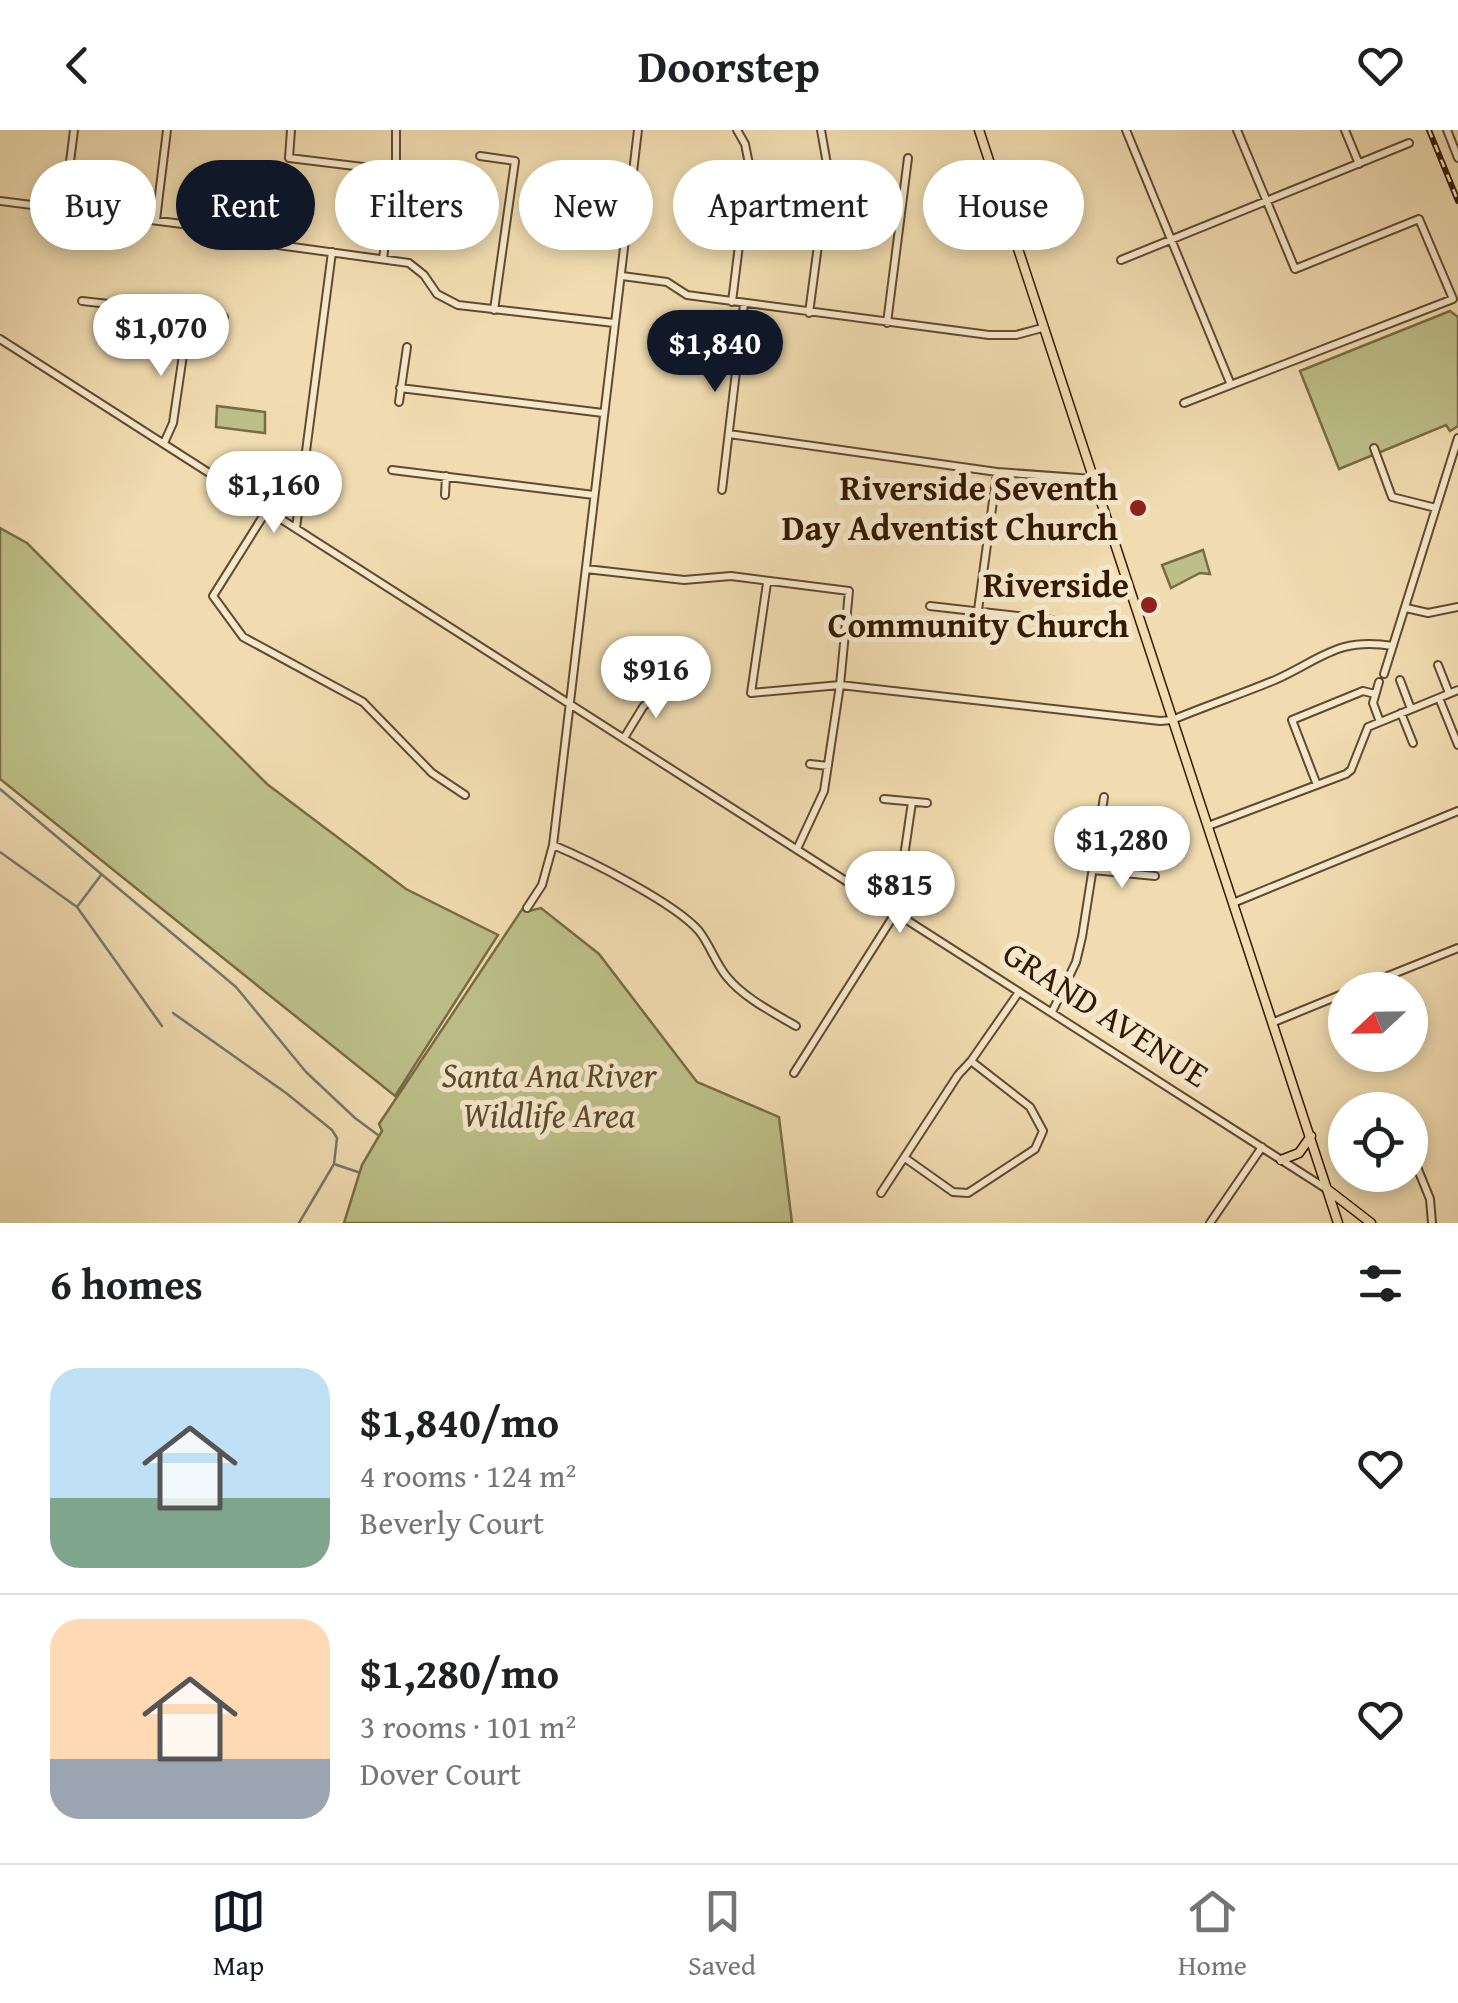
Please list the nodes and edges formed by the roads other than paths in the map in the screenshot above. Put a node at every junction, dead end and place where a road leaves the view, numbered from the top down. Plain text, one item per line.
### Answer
1 (74, 130) edge
2 (167, 130) edge
3 (291, 130) edge
4 (396, 130) edge
5 (638, 130) edge
6 (737, 130) edge
7 (821, 130) edge
8 (979, 130) edge
9 (1126, 130) edge
10 (1237, 130) edge
11 (1345, 130) edge
12 (1448, 130) edge
13 (1409, 143) dead end
14 (480, 156) dead end
15 (908, 158) dead end
16 (1458, 158) edge
17 (70, 160) edge
18 (396, 160) edge
19 (335, 164) edge
20 (1359, 164) junction
21 (0, 201) edge
22 (1267, 202) junction
23 (30, 205) edge
24 (156, 220) joint
25 (1171, 240) junction
26 (384, 250) edge
27 (332, 252) junction
28 (383, 258) junction
29 (1121, 260) dead end
30 (622, 276) junction
31 (82, 301) dead end
32 (732, 302) junction
33 (744, 304) junction
34 (494, 310) junction
35 (809, 312) junction
36 (189, 314) junction
37 (224, 317) dead end
38 (614, 323) junction
39 (887, 323) junction
40 (1042, 328) junction
41 (0, 339) edge
42 (406, 347) dead end
43 (1230, 385) junction
44 (400, 388) junction
45 (399, 402) dead end
46 (1184, 403) dead end
47 (604, 413) junction
48 (729, 434) junction
49 (1458, 438) edge
50 (164, 443) junction
51 (1374, 448) dead end
52 (392, 470) dead end
53 (997, 472) junction
54 (446, 476) junction
55 (1093, 479) junction
56 (722, 490) dead end
57 (445, 495) dead end
58 (594, 495) junction
59 (1436, 508) junction
60 (267, 510) junction
61 (296, 528) junction
62 (586, 569) junction
63 (767, 583) junction
64 (930, 606) dead end
65 (1458, 607) edge
66 (1406, 608) junction
67 (978, 610) junction
68 (1052, 620) dead end
69 (1393, 646) junction
70 (1438, 665) dead end
71 (1384, 674) dead end
72 (1400, 680) dead end
73 (1378, 682) dead end
74 (665, 685) dead end
75 (840, 685) junction
76 (1454, 692) edge
77 (1374, 694) junction
78 (1439, 698) junction
79 (569, 702) junction
80 (1412, 709) junction
81 (1401, 713) junction
82 (1172, 720) junction
83 (1380, 722) junction
84 (624, 738) junction
85 (1413, 743) dead end
86 (1458, 744) edge
87 (810, 764) dead end
88 (828, 766) junction
89 (1317, 785) junction
90 (466, 795) dead end
91 (1104, 797) dead end
92 (884, 799) dead end
93 (912, 802) junction
94 (927, 804) dead end
95 (1458, 812) edge
96 (1208, 826) junction
97 (553, 845) junction
98 (797, 848) junction
99 (1093, 870) junction
100 (1156, 876) dead end
101 (1234, 903) junction
102 (527, 908) dead end
103 (893, 911) junction
104 (1458, 948) edge
105 (1398, 972) edge
106 (1018, 992) junction
107 (1328, 1000) edge
108 (1052, 1012) junction
109 (1274, 1022) junction
110 (796, 1026) dead end
111 (971, 1061) junction
112 (794, 1072) dead end
113 (1311, 1136) junction
114 (1262, 1147) junction
115 (906, 1158) junction
116 (1281, 1160) junction
117 (1326, 1189) junction
118 (1427, 1192) edge
119 (881, 1193) dead end
120 (1213, 1220) edge
121 (1368, 1221) edge
122 (1223, 1223) edge
123 (1338, 1223) edge
124 (1350, 1223) edge
125 (1432, 1223) edge

1 - 17 street
2 - 24 street
3 - 19 street
4 - 18 street
5 - 30 street
6 - 32 street
7 - 35 street
8 - 40 main road
9 - 25 street
10 - 22 street
11 - 20 street
12 - 16 street
13 - 20 street
14 - 34 street
15 - 39 street
20 - 22 street
21 - 23 street
22 - 25 street
22 - 43 street
24 - 27 street
25 - 29 street
25 - 43 street
26 - 28 street
27 - 28 street
27 - 61 street
28 - 34 street
30 - 32 street
30 - 38 street
31 - 36 street
32 - 33 street
33 - 35 street
33 - 48 street
34 - 38 street
35 - 39 street
36 - 37 street
36 - 50 street
38 - 47 street
39 - 40 street
40 - 55 main road
41 - 50 street, GRAND AVENUE
42 - 44 street
43 - 46 street
44 - 45 street
44 - 47 street
47 - 58 street
48 - 53 street
48 - 56 street
49 - 59 street
50 - 60 street, GRAND AVENUE
51 - 59 street
52 - 54 street
53 - 55 street
53 - 67 street
54 - 57 street
54 - 58 street
55 - 82 main road
58 - 62 street
59 - 66 street
60 - 61 street, GRAND AVENUE
60 - 90 street
61 - 79 street, GRAND AVENUE
62 - 63 street
62 - 79 street
63 - 75 street
63 - 75 street
64 - 67 street
65 - 66 street
66 - 69 street
67 - 68 street
69 - 71 street
69 - 82 street
70 - 76 street
72 - 80 street
73 - 77 street
74 - 84 street
75 - 82 street
75 - 88 street
76 - 78 street
77 - 83 street
77 - 89 street
78 - 80 street
78 - 86 street
79 - 84 street, GRAND AVENUE
79 - 97 street
80 - 81 street
81 - 83 street
81 - 85 street
82 - 96 main road
83 - 89 street
84 - 98 street, GRAND AVENUE
87 - 88 street
88 - 98 street
89 - 96 street
91 - 99 street
92 - 93 street
93 - 94 street
93 - 103 street
95 - 101 street
96 - 101 main road
97 - 102 street
97 - 110 street
98 - 103 street, GRAND AVENUE
99 - 100 street
99 - 108 street
101 - 109 main road
103 - 106 street, GRAND AVENUE
103 - 112 street
104 - 105 street
106 - 108 street, GRAND AVENUE
106 - 111 street
107 - 109 street
108 - 114 street, GRAND AVENUE
109 - 113 main road
111 - 115 street
111 - 115 street
113 - 116 main road
113 - 117 main road
114 - 116 street, GRAND AVENUE
114 - 120 street
115 - 119 street
116 - 117 street, GRAND AVENUE
117 - 121 main road, GRAND AVENUE
117 - 123 main road
118 - 125 street
120 - 122 street
121 - 124 main road

